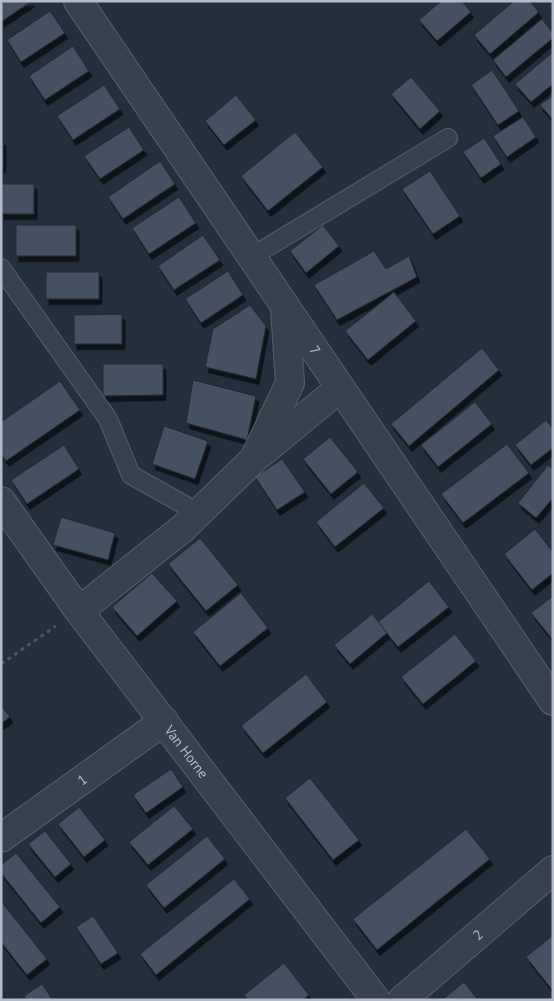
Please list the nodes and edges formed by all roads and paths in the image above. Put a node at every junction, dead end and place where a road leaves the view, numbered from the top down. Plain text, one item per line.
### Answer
1 (78, 1) edge
2 (448, 138) dead end
3 (251, 257) junction
4 (1, 268) edge
5 (285, 307) junction
6 (340, 388) junction
7 (254, 459) junction
8 (1, 501) edge
9 (199, 513) junction
10 (79, 610) junction
11 (1, 664) edge
12 (553, 701) edge
13 (164, 721) junction
14 (1, 838) edge
15 (553, 870) edge
16 (376, 1000) edge
17 (402, 1000) edge

1 - 3 street, 7
2 - 3 lane
3 - 5 street, 7
4 - 9 lane
5 - 6 street, 7
5 - 7 street
6 - 7 street
6 - 12 street, 7
7 - 9 street
8 - 10 street, Van Horne
9 - 10 street
10 - 11 path
10 - 13 street, Van Horne
13 - 14 street, 1
13 - 16 street, Van Horne
15 - 17 street, 2

